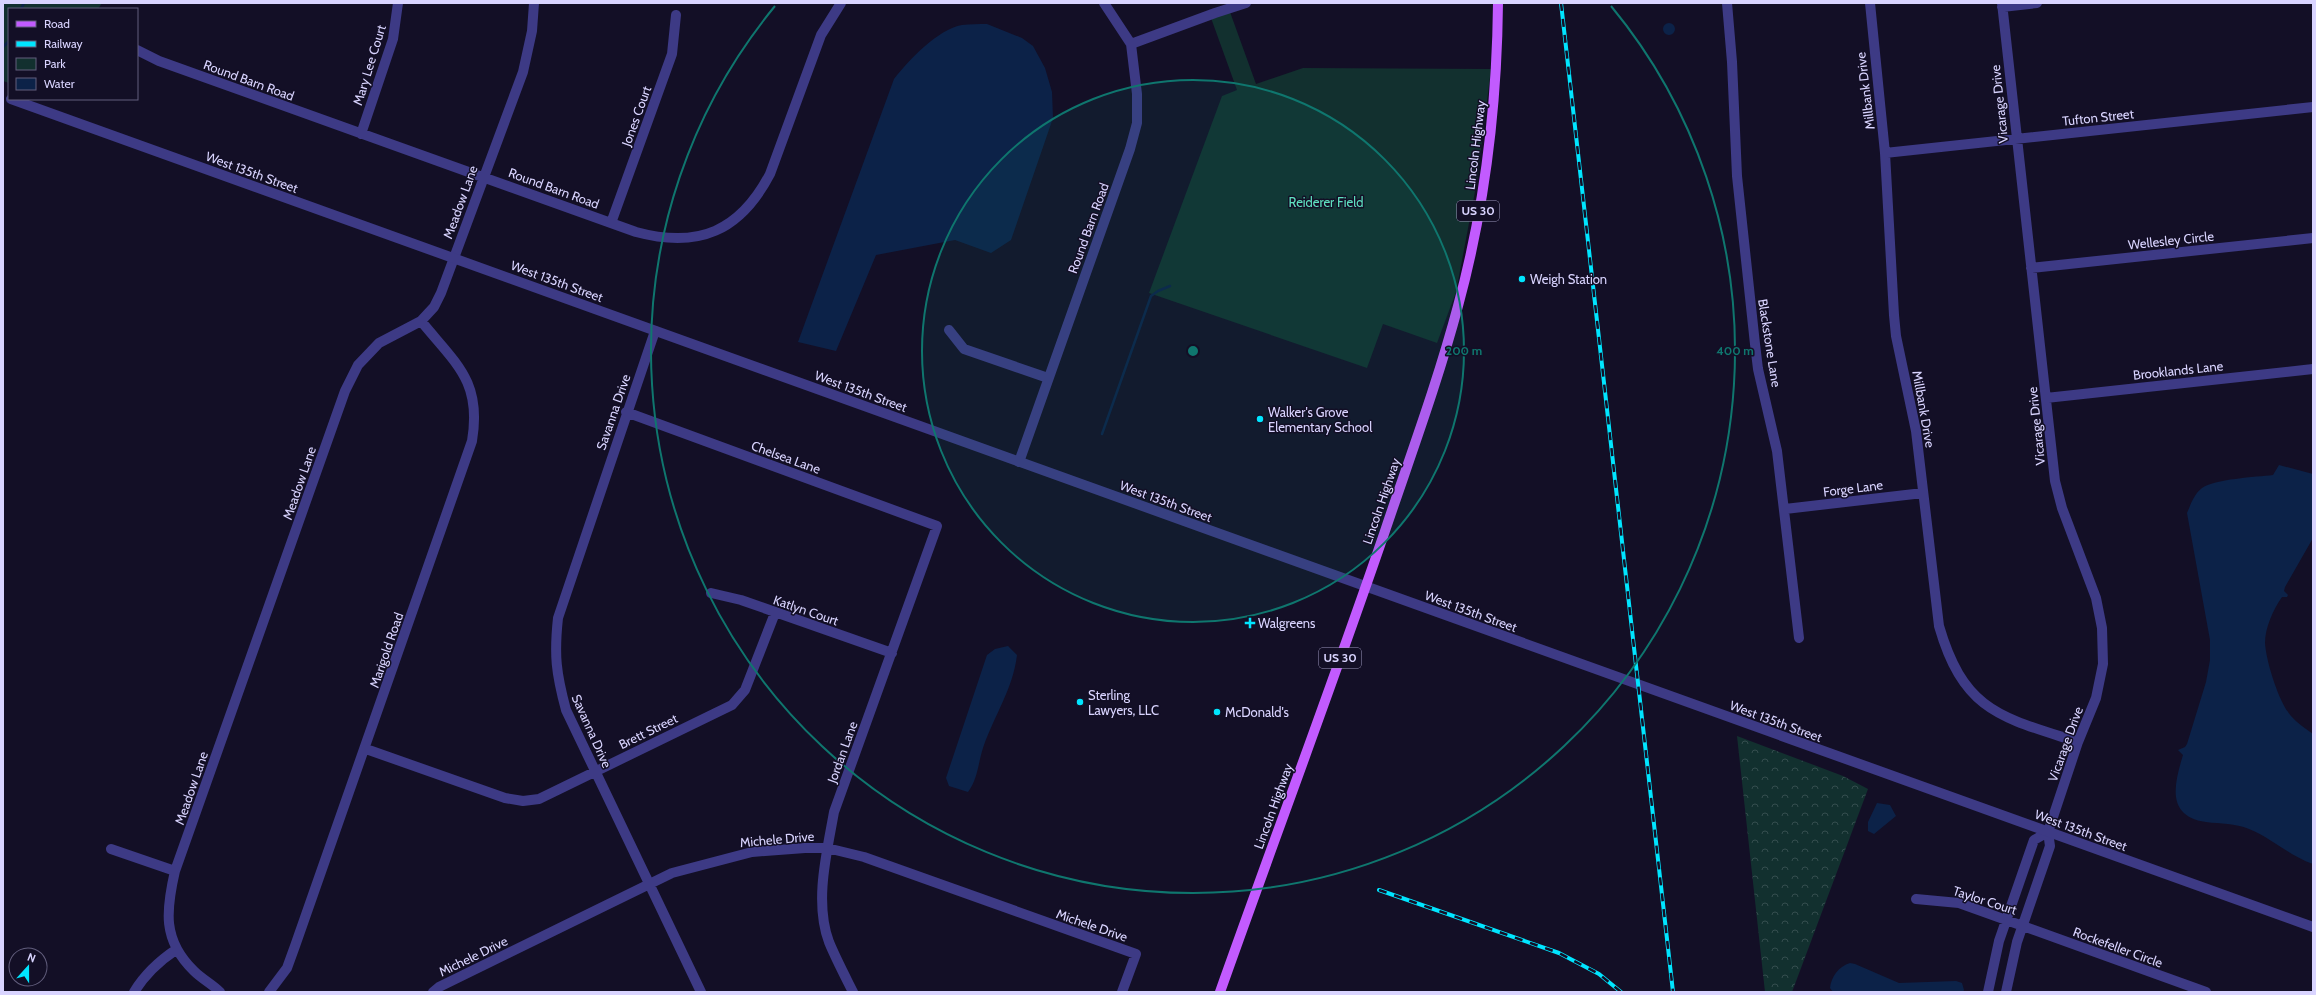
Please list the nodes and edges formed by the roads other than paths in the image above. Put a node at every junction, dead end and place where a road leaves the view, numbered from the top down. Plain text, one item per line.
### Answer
1 (398, 3) edge
2 (534, 3) edge
3 (841, 3) edge
4 (1104, 3) edge
5 (1246, 3) edge
6 (1498, 3) edge
7 (1727, 3) edge
8 (1870, 3) edge
9 (2037, 3) edge
10 (2002, 5) edge
11 (676, 15) dead end
12 (1131, 44) junction
13 (138, 50) edge
14 (13, 100) edge
15 (2313, 107) edge
16 (361, 134) junction
17 (2016, 139) junction
18 (1885, 153) junction
19 (483, 176) junction
20 (611, 223) junction
21 (2313, 238) edge
22 (454, 258) junction
23 (2032, 268) junction
24 (421, 321) junction
25 (949, 330) dead end
26 (655, 331) junction
27 (2313, 369) edge
28 (1048, 378) junction
29 (2046, 398) junction
30 (626, 412) junction
31 (1019, 462) junction
32 (1923, 493) junction
33 (1785, 509) junction
34 (937, 526) joint
35 (1366, 587) junction
36 (711, 593) dead end
37 (775, 613) junction
38 (1800, 638) dead end
39 (892, 653) junction
40 (2078, 742) junction
41 (366, 749) junction
42 (595, 771) junction
43 (2048, 832) junction
44 (827, 848) junction
45 (110, 849) dead end
46 (175, 871) junction
47 (649, 883) junction
48 (1916, 899) dead end
49 (2005, 920) junction
50 (2022, 926) junction
51 (2313, 927) edge
52 (177, 949) junction
53 (134, 992) edge
54 (220, 992) edge
55 (269, 992) edge
56 (433, 992) edge
57 (701, 992) edge
58 (853, 992) edge
59 (1122, 992) edge
60 (1220, 992) edge
61 (1988, 992) edge
62 (2006, 992) edge
63 (2206, 992) edge

1 - 16 street, Mary Lee Court
2 - 19 street, Meadow Lane
3 - 20 street, Round Barn Road
4 - 12 street, Round Barn Road
5 - 12 street
6 - 35 main road, Lincoln Highway / US 30
7 - 33 street, Blackstone Lane
8 - 18 street, Millbank Drive
9 - 10 street
10 - 17 street, Vicarage Drive
11 - 20 street, Jones Court
12 - 28 street, Round Barn Road
13 - 16 street, Round Barn Road
14 - 22 street, West 135th Street
15 - 17 street, Tufton Street
16 - 19 street, Round Barn Road
17 - 18 street, Tufton Street
17 - 23 street, Vicarage Drive
18 - 32 street, Millbank Drive
19 - 20 street, Round Barn Road
19 - 22 street, Meadow Lane
21 - 23 street, Wellesley Circle
22 - 24 street, Meadow Lane
22 - 26 street, West 135th Street
23 - 29 street, Vicarage Drive
24 - 41 street, Marigold Road
24 - 46 street, Meadow Lane
25 - 28 street
26 - 30 street, Savanna Drive
26 - 31 street, West 135th Street
27 - 29 street, Brooklands Lane
28 - 31 street, Round Barn Road
29 - 40 street, Vicarage Drive
30 - 34 street, Chelsea Lane
30 - 42 street, Savanna Drive
31 - 35 street, West 135th Street
32 - 33 street, Forge Lane
32 - 40 street, Millbank Drive
33 - 38 street, Blackstone Lane
34 - 39 street, Jordan Lane
35 - 43 street, West 135th Street
35 - 60 main road, Lincoln Highway / US 30
36 - 37 street, Katlyn Court
37 - 39 street, Katlyn Court
37 - 42 street, Brett Street
39 - 44 street, Jordan Lane
40 - 43 street, Vicarage Drive
41 - 42 street, Brett Street
41 - 55 street, Marigold Road
42 - 47 street, Savanna Drive
43 - 49 street
43 - 50 street, Vicarage Drive
43 - 51 street, West 135th Street
44 - 47 street, Michele Drive
44 - 58 street, Jordan Lane
44 - 59 street, Michele Drive
45 - 46 street
46 - 52 street, Meadow Lane
47 - 56 street, Michele Drive
47 - 57 street, Savanna Drive
48 - 49 street, Taylor Court
49 - 50 street, Taylor Court
49 - 61 street
50 - 62 street, Vicarage Drive
50 - 63 street, Rockefeller Circle
52 - 53 street
52 - 54 street, Meadow Lane

